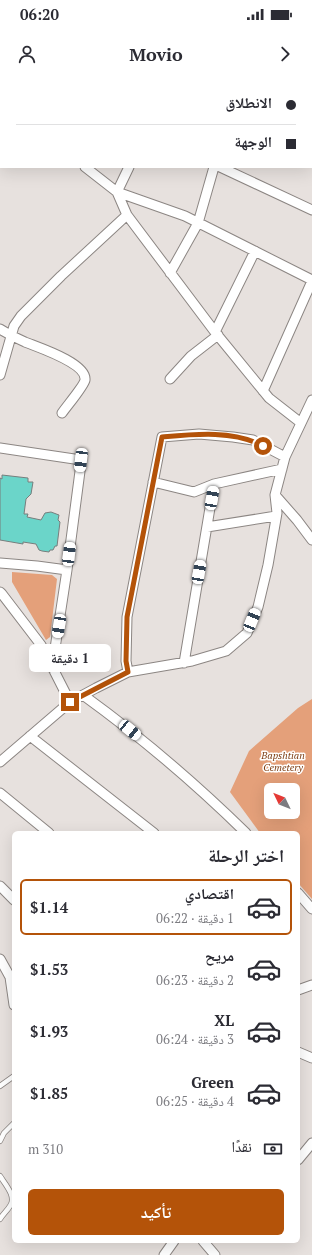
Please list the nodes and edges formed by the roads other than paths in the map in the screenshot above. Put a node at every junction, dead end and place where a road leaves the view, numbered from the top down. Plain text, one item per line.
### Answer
1 (86, 168) edge
2 (129, 168) edge
3 (214, 168) edge
4 (222, 168) edge
5 (117, 192) junction
6 (312, 210) edge
7 (127, 215) junction
8 (198, 223) junction
9 (255, 251) junction
10 (170, 273) junction
11 (312, 280) edge
12 (0, 329) edge
13 (216, 333) junction
14 (12, 336) junction
15 (0, 375) edge
16 (170, 379) dead end
17 (263, 391) junction
18 (312, 400) edge
19 (62, 413) dead end
20 (301, 423) junction
21 (0, 448) edge
22 (285, 457) junction
23 (282, 469) junction
24 (153, 482) junction
25 (214, 484) junction
26 (275, 495) junction
27 (276, 516) junction
28 (207, 527) junction
29 (312, 540) edge
30 (0, 563) edge
31 (67, 570) junction
32 (0, 592) edge
33 (184, 662) junction
34 (52, 668) junction
35 (128, 672) junction
36 (83, 695) junction
37 (70, 702) junction
38 (30, 736) junction
39 (0, 762) edge
40 (0, 793) edge
41 (47, 831) edge
42 (151, 831) edge
43 (244, 831) edge
44 (0, 886) edge
45 (300, 895) edge
46 (12, 898) edge
47 (312, 909) edge
48 (0, 959) edge
49 (312, 985) edge
50 (300, 989) edge
51 (12, 991) edge
52 (300, 1053) edge
53 (312, 1058) edge
54 (12, 1077) edge
55 (0, 1086) edge
56 (12, 1125) edge
57 (2, 1134) edge
58 (0, 1140) edge
59 (312, 1143) edge
60 (300, 1158) edge
61 (0, 1176) edge
62 (12, 1196) edge
63 (12, 1205) edge
64 (0, 1219) edge
65 (173, 1243) edge
66 (205, 1243) edge
67 (164, 1255) edge
68 (215, 1255) edge

1 - 5 street
2 - 5 street
3 - 8 street
4 - 6 street
5 - 7 street
5 - 8 street
7 - 10 street
7 - 14 street
8 - 9 street
8 - 10 street
9 - 11 street
9 - 13 street
10 - 13 street
11 - 17 street
12 - 14 street
13 - 16 street
13 - 17 street
14 - 15 street
14 - 19 street
17 - 20 street
18 - 20 street
20 - 22 street
21 - 31 street
22 - 23 street
22 - 24 street
23 - 25 street
23 - 26 street
24 - 25 street
24 - 35 street
25 - 28 street
26 - 27 street
26 - 29 street
27 - 28 street
27 - 33 street
28 - 33 street
30 - 31 street
31 - 34 street
32 - 34 street
33 - 35 street
34 - 37 street
35 - 36 street
36 - 37 street
36 - 43 street
37 - 38 street
38 - 39 street
38 - 42 street
40 - 41 street
44 - 46 street
45 - 47 street
48 - 51 street
49 - 50 street
52 - 53 street
54 - 55 lane
56 - 57 lane
57 - 58 lane
59 - 60 street
61 - 62 lane
63 - 64 lane
65 - 67 street
66 - 68 street

